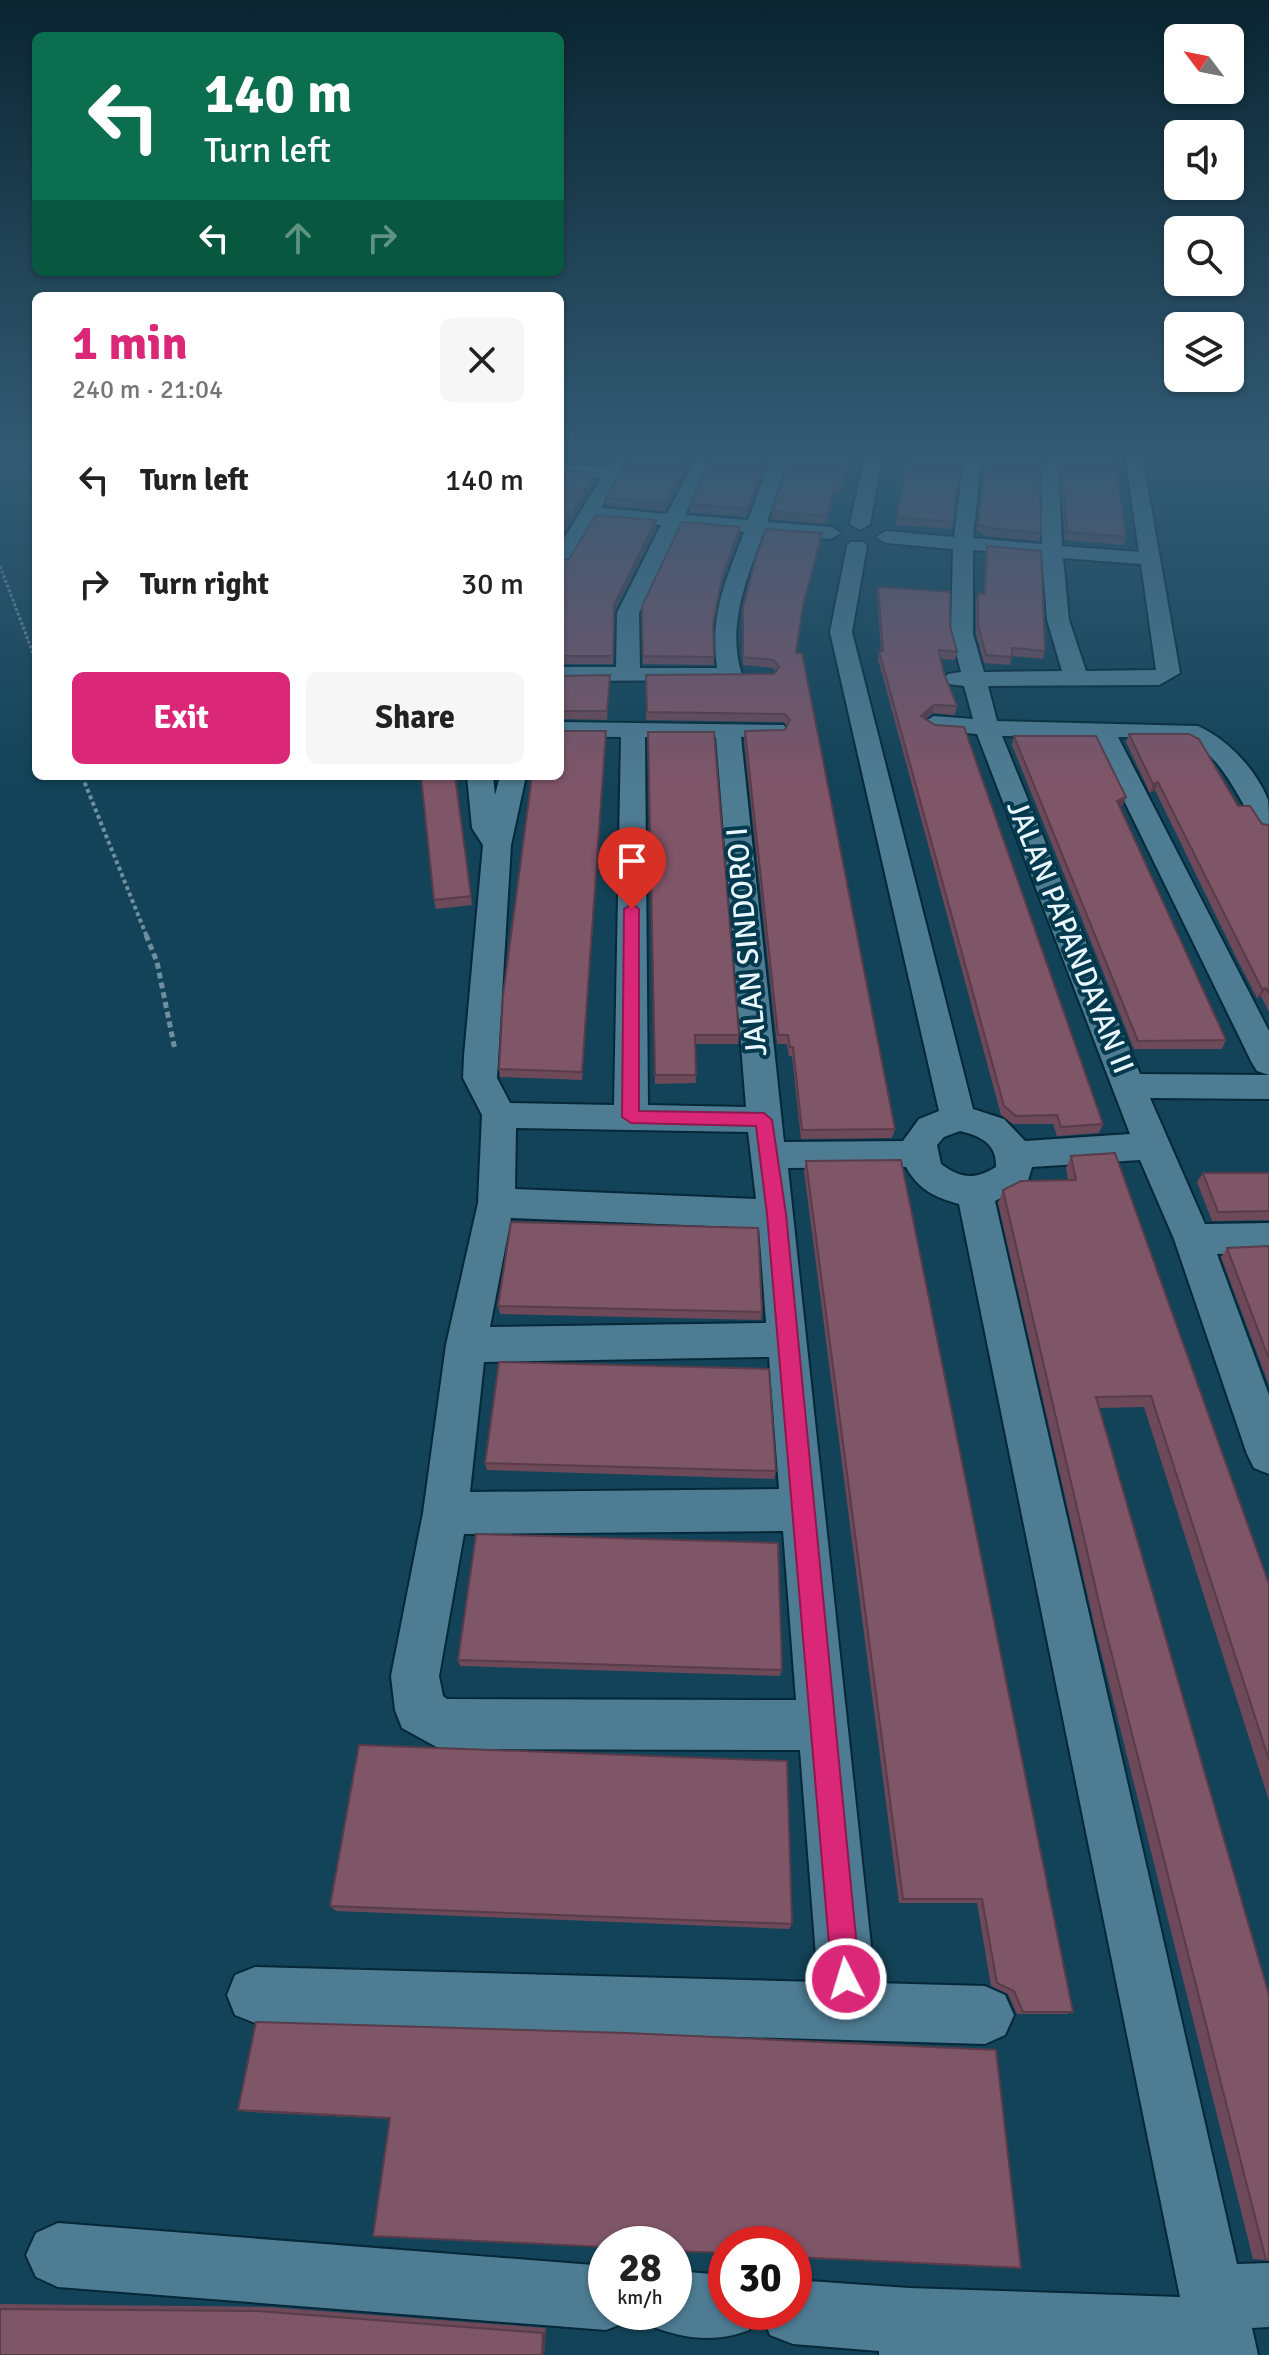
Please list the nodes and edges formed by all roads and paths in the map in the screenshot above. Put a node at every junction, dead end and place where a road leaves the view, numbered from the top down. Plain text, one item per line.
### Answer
1 (652, 565) edge
2 (743, 565) edge
3 (853, 565) edge
4 (963, 565) edge
5 (1053, 565) edge
6 (1151, 565) edge
7 (0, 566) edge
8 (32, 650) edge
9 (564, 674) edge
10 (628, 675) junction
11 (965, 678) junction
12 (1076, 678) junction
13 (934, 723) edge
14 (987, 728) junction
15 (564, 729) edge
16 (728, 729) junction
17 (633, 730) junction
18 (775, 730) edge
19 (1102, 730) junction
20 (84, 780) edge
21 (480, 780) edge
22 (512, 780) edge
23 (1269, 824) edge
24 (497, 845) junction
25 (175, 1050) dead end
26 (1269, 1063) edge
27 (1130, 1086) junction
28 (1269, 1087) edge
29 (499, 1115) junction
30 (631, 1117) junction
31 (958, 1118) junction
32 (767, 1137) junction
33 (1152, 1146) junction
34 (917, 1154) junction
35 (1016, 1155) junction
36 (975, 1194) junction
37 (496, 1203) junction
38 (776, 1214) junction
39 (1269, 1238) edge
40 (1193, 1239) junction
41 (786, 1340) junction
42 (466, 1345) junction
43 (1269, 1454) edge
44 (802, 1510) junction
45 (445, 1513) junction
46 (823, 1725) junction
47 (255, 1995) dead end
48 (849, 2011) junction
49 (985, 2015) dead end
50 (58, 2255) dead end
51 (588, 2297) edge
52 (812, 2316) edge
53 (1231, 2320) edge
54 (910, 2338) edge

1 - 10 street
2 - 10 street
3 - 31 street
4 - 11 street, JALAN PAPANDAYAN II
5 - 12 street
6 - 12 street
7 - 8 path
9 - 10 street
11 - 12 street
11 - 14 street, JALAN PAPANDAYAN II
13 - 14 street
14 - 19 street
14 - 27 street, JALAN PAPANDAYAN II
15 - 17 street
16 - 17 street
16 - 18 street
16 - 32 street, JALAN SINDORO I
17 - 30 street
19 - 23 street
19 - 26 street
20 - 25 path
21 - 24 street
22 - 24 street
24 - 29 street
27 - 28 street
27 - 33 street, JALAN PAPANDAYAN II
29 - 30 street
29 - 37 street
30 - 32 street
31 - 34 street
31 - 35 street
32 - 34 street
32 - 38 street, JALAN SINDORO I
33 - 35 street
33 - 40 street, JALAN PAPANDAYAN II
34 - 36 street
35 - 36 street
36 - 53 street
37 - 38 street
37 - 42 street
38 - 41 street, JALAN SINDORO I
39 - 40 street
40 - 43 street, JALAN PAPANDAYAN II
41 - 42 street
41 - 44 street, JALAN SINDORO I
42 - 45 street
44 - 45 street
44 - 46 street, JALAN SINDORO I
45 - 46 street
46 - 48 street, JALAN SINDORO I
47 - 48 street
48 - 49 street
50 - 51 street
52 - 54 street
53 - 54 street

